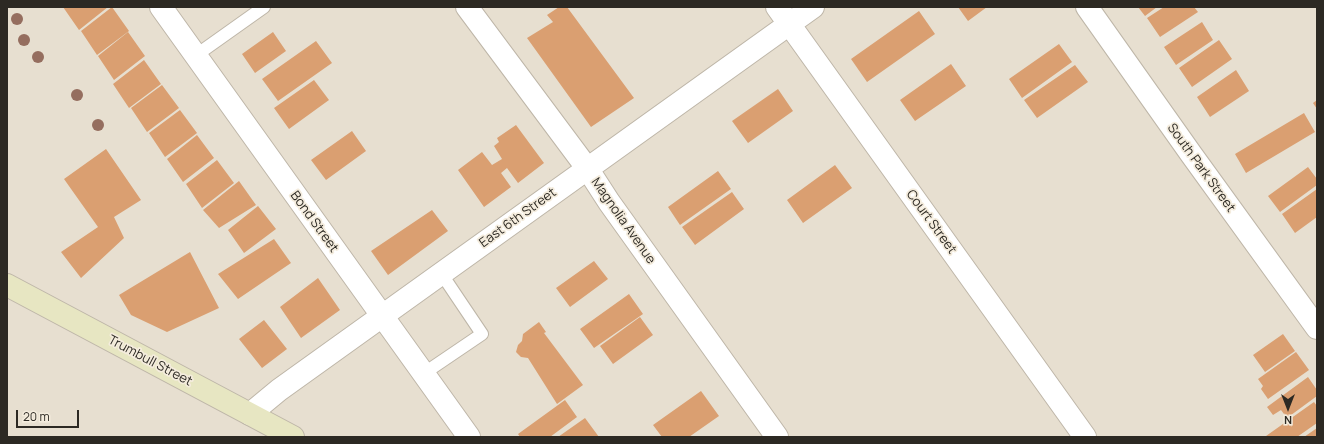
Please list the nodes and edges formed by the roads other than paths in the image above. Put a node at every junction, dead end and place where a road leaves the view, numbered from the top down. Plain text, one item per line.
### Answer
1 (161, 7) edge
2 (264, 7) edge
3 (467, 7) edge
4 (812, 7) edge
5 (1087, 7) edge
6 (783, 15) edge
7 (195, 56) junction
8 (587, 168) junction
9 (441, 273) junction
10 (7, 285) edge
11 (382, 316) junction
12 (1317, 328) edge
13 (423, 374) junction
14 (250, 414) junction
15 (293, 437) edge
16 (469, 437) edge
17 (777, 437) edge
18 (1086, 437) edge

1 - 7 street, Bond Street
2 - 7 lane
3 - 8 street, Magnolia Avenue
4 - 6 street, East 6th Street
5 - 12 street, South Park Street
6 - 8 street, East 6th Street
6 - 18 street, Court Street
7 - 11 street, Bond Street
8 - 9 street, East 6th Street
8 - 17 street, Magnolia Avenue
9 - 11 street, East 6th Street
9 - 13 lane
10 - 14 street, Trumbull Street
11 - 13 street, Bond Street
11 - 14 street, East 6th Street
13 - 16 street, Bond Street
14 - 15 street, Trumbull Street

